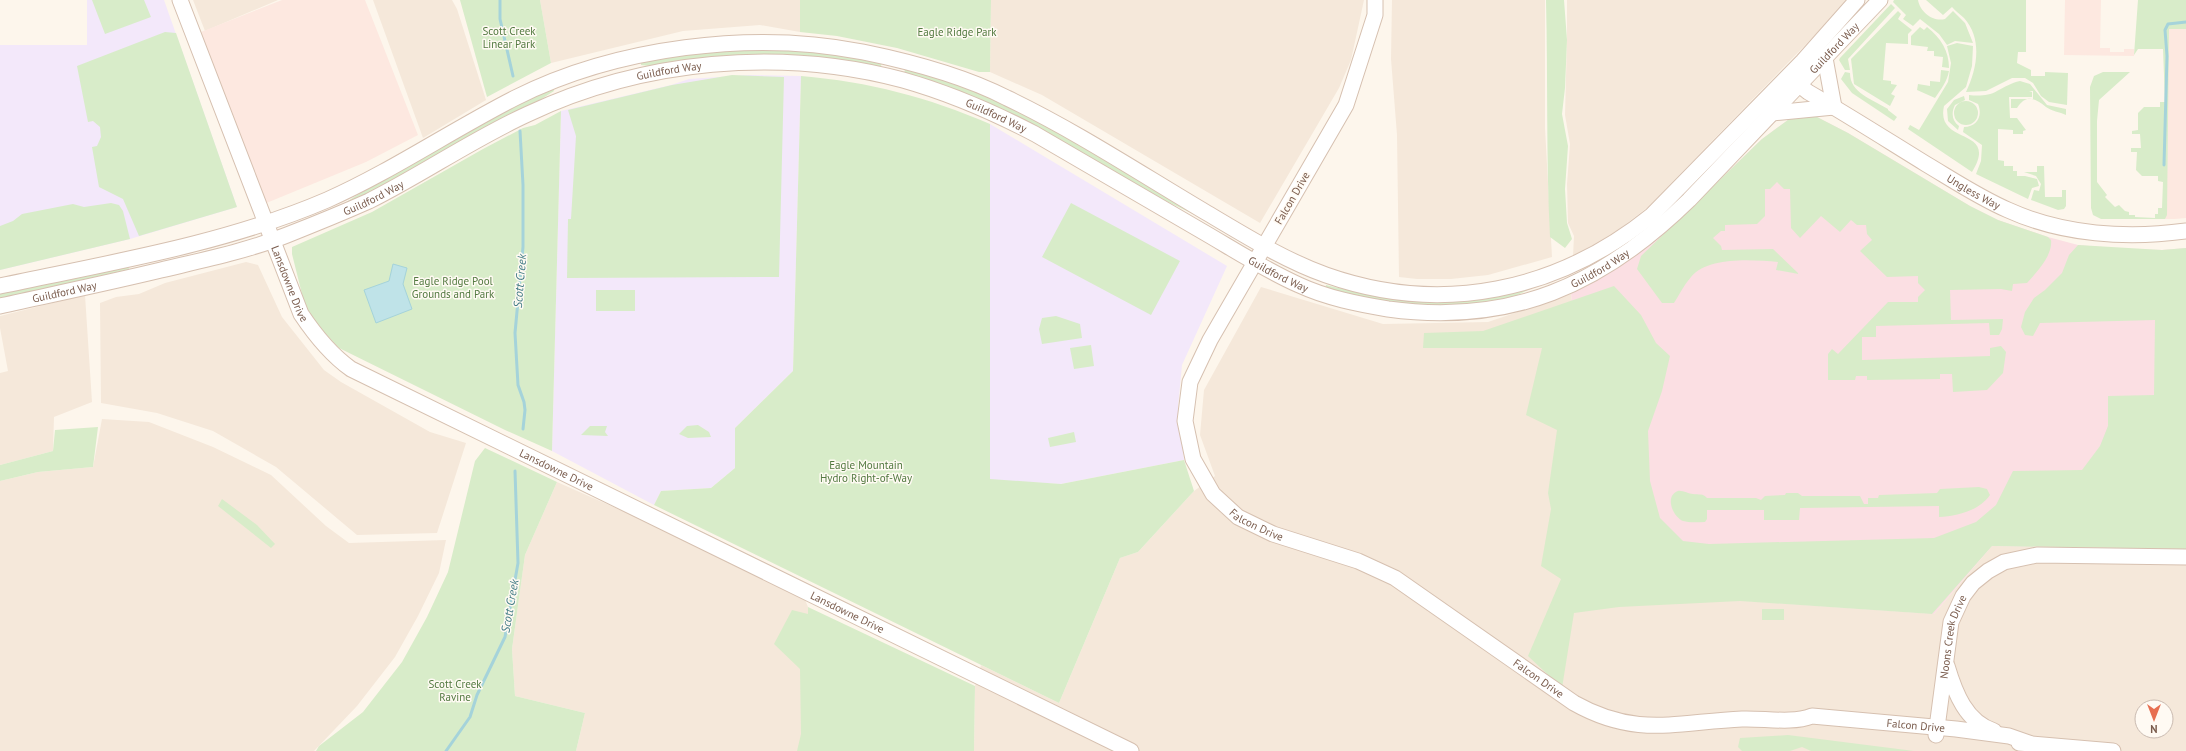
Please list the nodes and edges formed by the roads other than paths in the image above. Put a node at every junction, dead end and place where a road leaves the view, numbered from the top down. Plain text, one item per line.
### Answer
1 (180, 0) edge
2 (1375, 0) edge
3 (1857, 0) edge
4 (1880, 0) edge
5 (1825, 58) junction
6 (1794, 80) junction
7 (1834, 107) junction
8 (1772, 113) junction
9 (266, 222) junction
10 (2186, 231) edge
11 (272, 240) junction
12 (1265, 246) junction
13 (1255, 262) junction
14 (0, 286) edge
15 (0, 306) edge
16 (2186, 558) edge
17 (1945, 660) junction
18 (1936, 732) junction
19 (2009, 736) junction
20 (2029, 743) junction
21 (1131, 751) edge
22 (2113, 751) edge

1 - 9 main road, Lansdowne Drive
2 - 12 main road, Falcon Drive
3 - 6 main road, Guildford Way
4 - 5 main road, Guildford Way
5 - 6 main road, Guildford Way
5 - 7 main road
6 - 7 main road, Ungless Way
6 - 8 main road, Guildford Way
6 - 12 main road, Guildford Way
7 - 8 main road
7 - 10 main road, Ungless Way
8 - 13 main road, Guildford Way
9 - 11 main road, Lansdowne Drive
9 - 12 main road, Guildford Way
9 - 14 main road, Guildford Way
11 - 13 main road, Guildford Way
11 - 15 main road, Guildford Way
11 - 21 main road, Lansdowne Drive
12 - 13 main road, Falcon Drive
13 - 18 main road, Falcon Drive
16 - 17 main road, Noons Creek Drive
17 - 18 main road, Noons Creek Drive
17 - 19 main road
18 - 19 main road, Falcon Drive
18 - 20 main road
19 - 20 main road, Falcon Drive
20 - 22 main road

